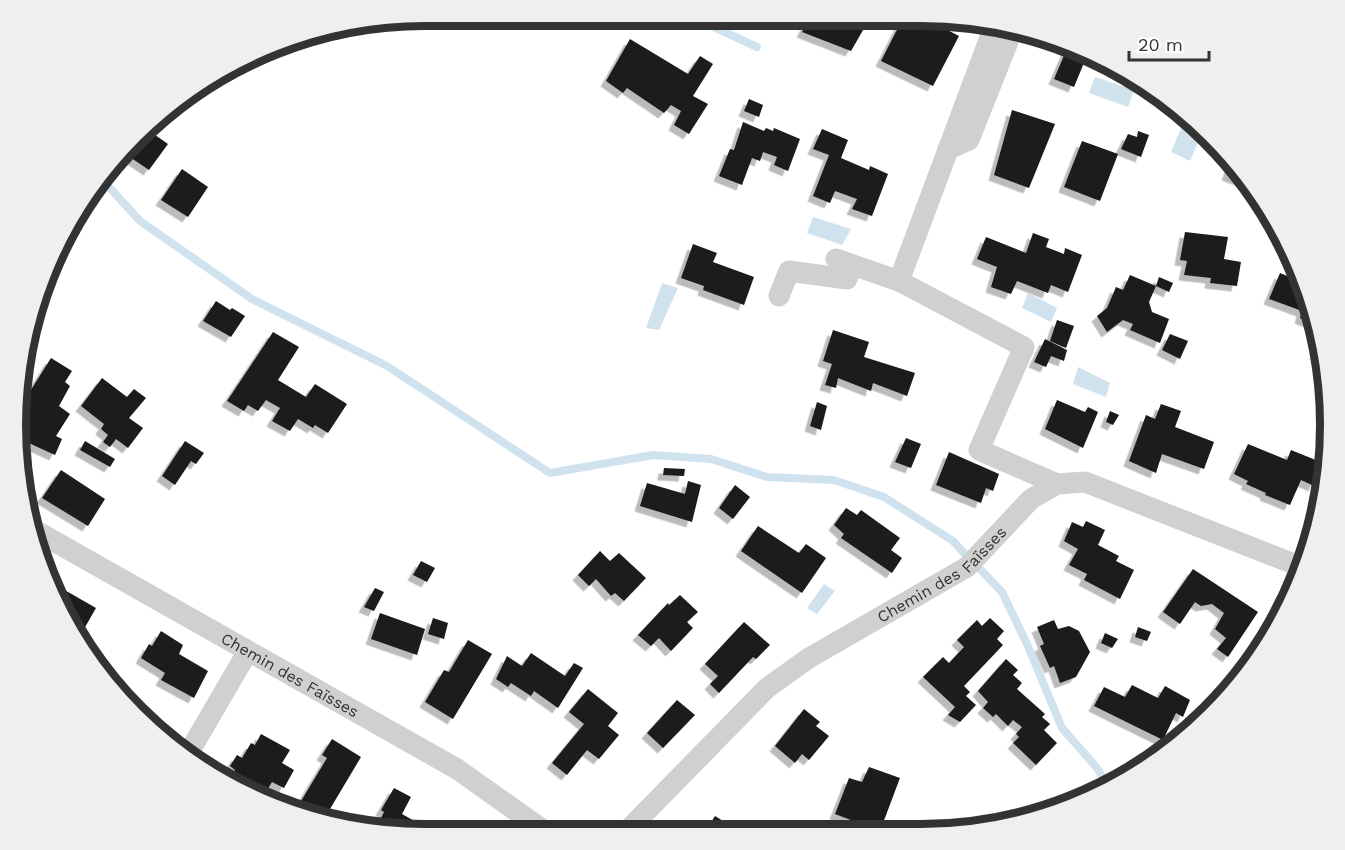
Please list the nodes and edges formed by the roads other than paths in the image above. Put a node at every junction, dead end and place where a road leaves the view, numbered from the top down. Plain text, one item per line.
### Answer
1 (992, 32) edge
2 (1010, 36) edge
3 (948, 149) junction
4 (899, 281) junction
5 (779, 296) dead end
6 (1057, 484) junction
7 (41, 534) edge
8 (1294, 564) edge
9 (248, 651) junction
10 (191, 749) edge
11 (535, 824) edge
12 (634, 824) edge

1 - 3 street
2 - 3 street
3 - 4 street
4 - 5 street
4 - 6 street
6 - 8 street, Chemin des Faïsses
6 - 12 street, Chemin des Faïsses
7 - 9 street, Chemin des Faïsses
9 - 10 street
9 - 11 street, Chemin des Faïsses

